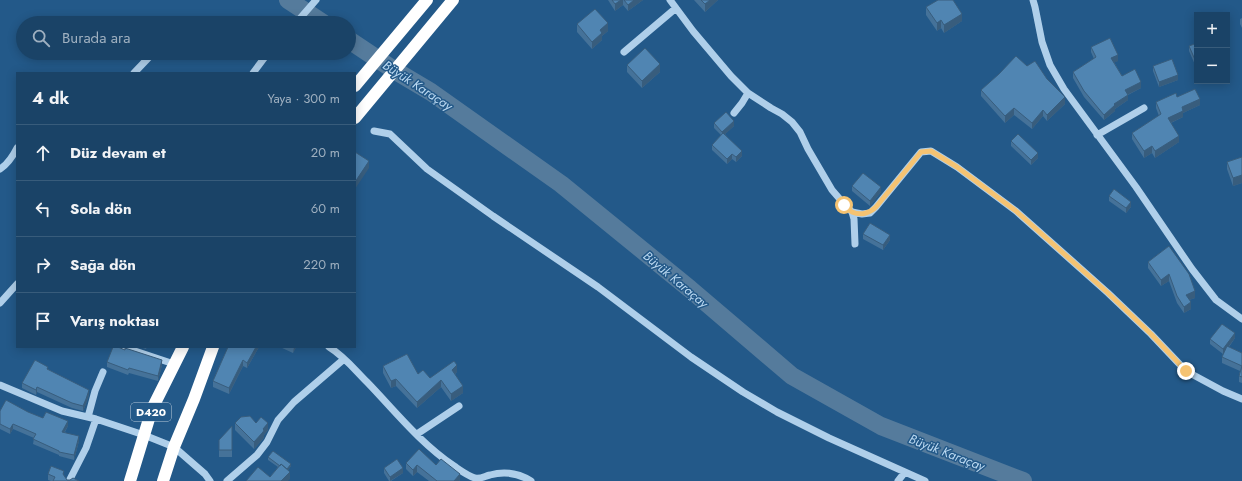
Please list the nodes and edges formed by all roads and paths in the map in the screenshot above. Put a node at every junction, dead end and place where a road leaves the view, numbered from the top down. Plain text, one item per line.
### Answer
1 (316, 0) edge
2 (427, 0) edge
3 (670, 0) edge
4 (1033, 0) edge
5 (452, 1) edge
6 (676, 8) junction
7 (302, 16) edge
8 (624, 52) dead end
9 (146, 60) edge
10 (261, 60) edge
11 (135, 72) edge
12 (254, 72) edge
13 (356, 85) edge
14 (748, 93) junction
15 (1144, 108) dead end
16 (734, 113) dead end
17 (356, 117) edge
18 (374, 131) dead end
19 (1098, 134) junction
20 (16, 150) edge
21 (0, 169) edge
22 (852, 212) junction
23 (854, 244) dead end
24 (16, 285) edge
25 (0, 303) edge
26 (1242, 318) edge
27 (126, 348) edge
28 (182, 348) edge
29 (213, 348) edge
30 (330, 348) edge
31 (344, 359) junction
32 (174, 364) junction
33 (103, 372) dead end
34 (0, 385) edge
35 (1242, 399) edge
36 (459, 406) dead end
37 (88, 417) junction
38 (96, 419) junction
39 (417, 434) junction
40 (144, 435) junction
41 (174, 447) junction
42 (905, 472) junction
43 (70, 481) edge
44 (130, 481) edge
45 (163, 481) edge
46 (210, 481) edge
47 (227, 481) edge
48 (531, 481) edge
49 (898, 481) edge
50 (925, 481) edge

1 - 7 street
2 - 13 highway
3 - 6 street
4 - 19 street
5 - 17 highway
6 - 8 street
6 - 14 street
9 - 11 street
10 - 12 street
14 - 16 street
14 - 22 street
15 - 19 street
18 - 42 street
19 - 26 street
20 - 21 street
22 - 23 street
22 - 35 street
24 - 25 street
27 - 32 street
28 - 32 highway, D420
29 - 41 highway, D420
30 - 31 street
31 - 39 street
31 - 47 street
32 - 40 highway, D420
33 - 37 street
34 - 37 street
36 - 39 street
37 - 38 street
38 - 40 street
38 - 43 street
39 - 48 street
40 - 41 street
40 - 44 highway, D420
41 - 45 highway, D420
41 - 46 street
42 - 49 street
42 - 50 street

